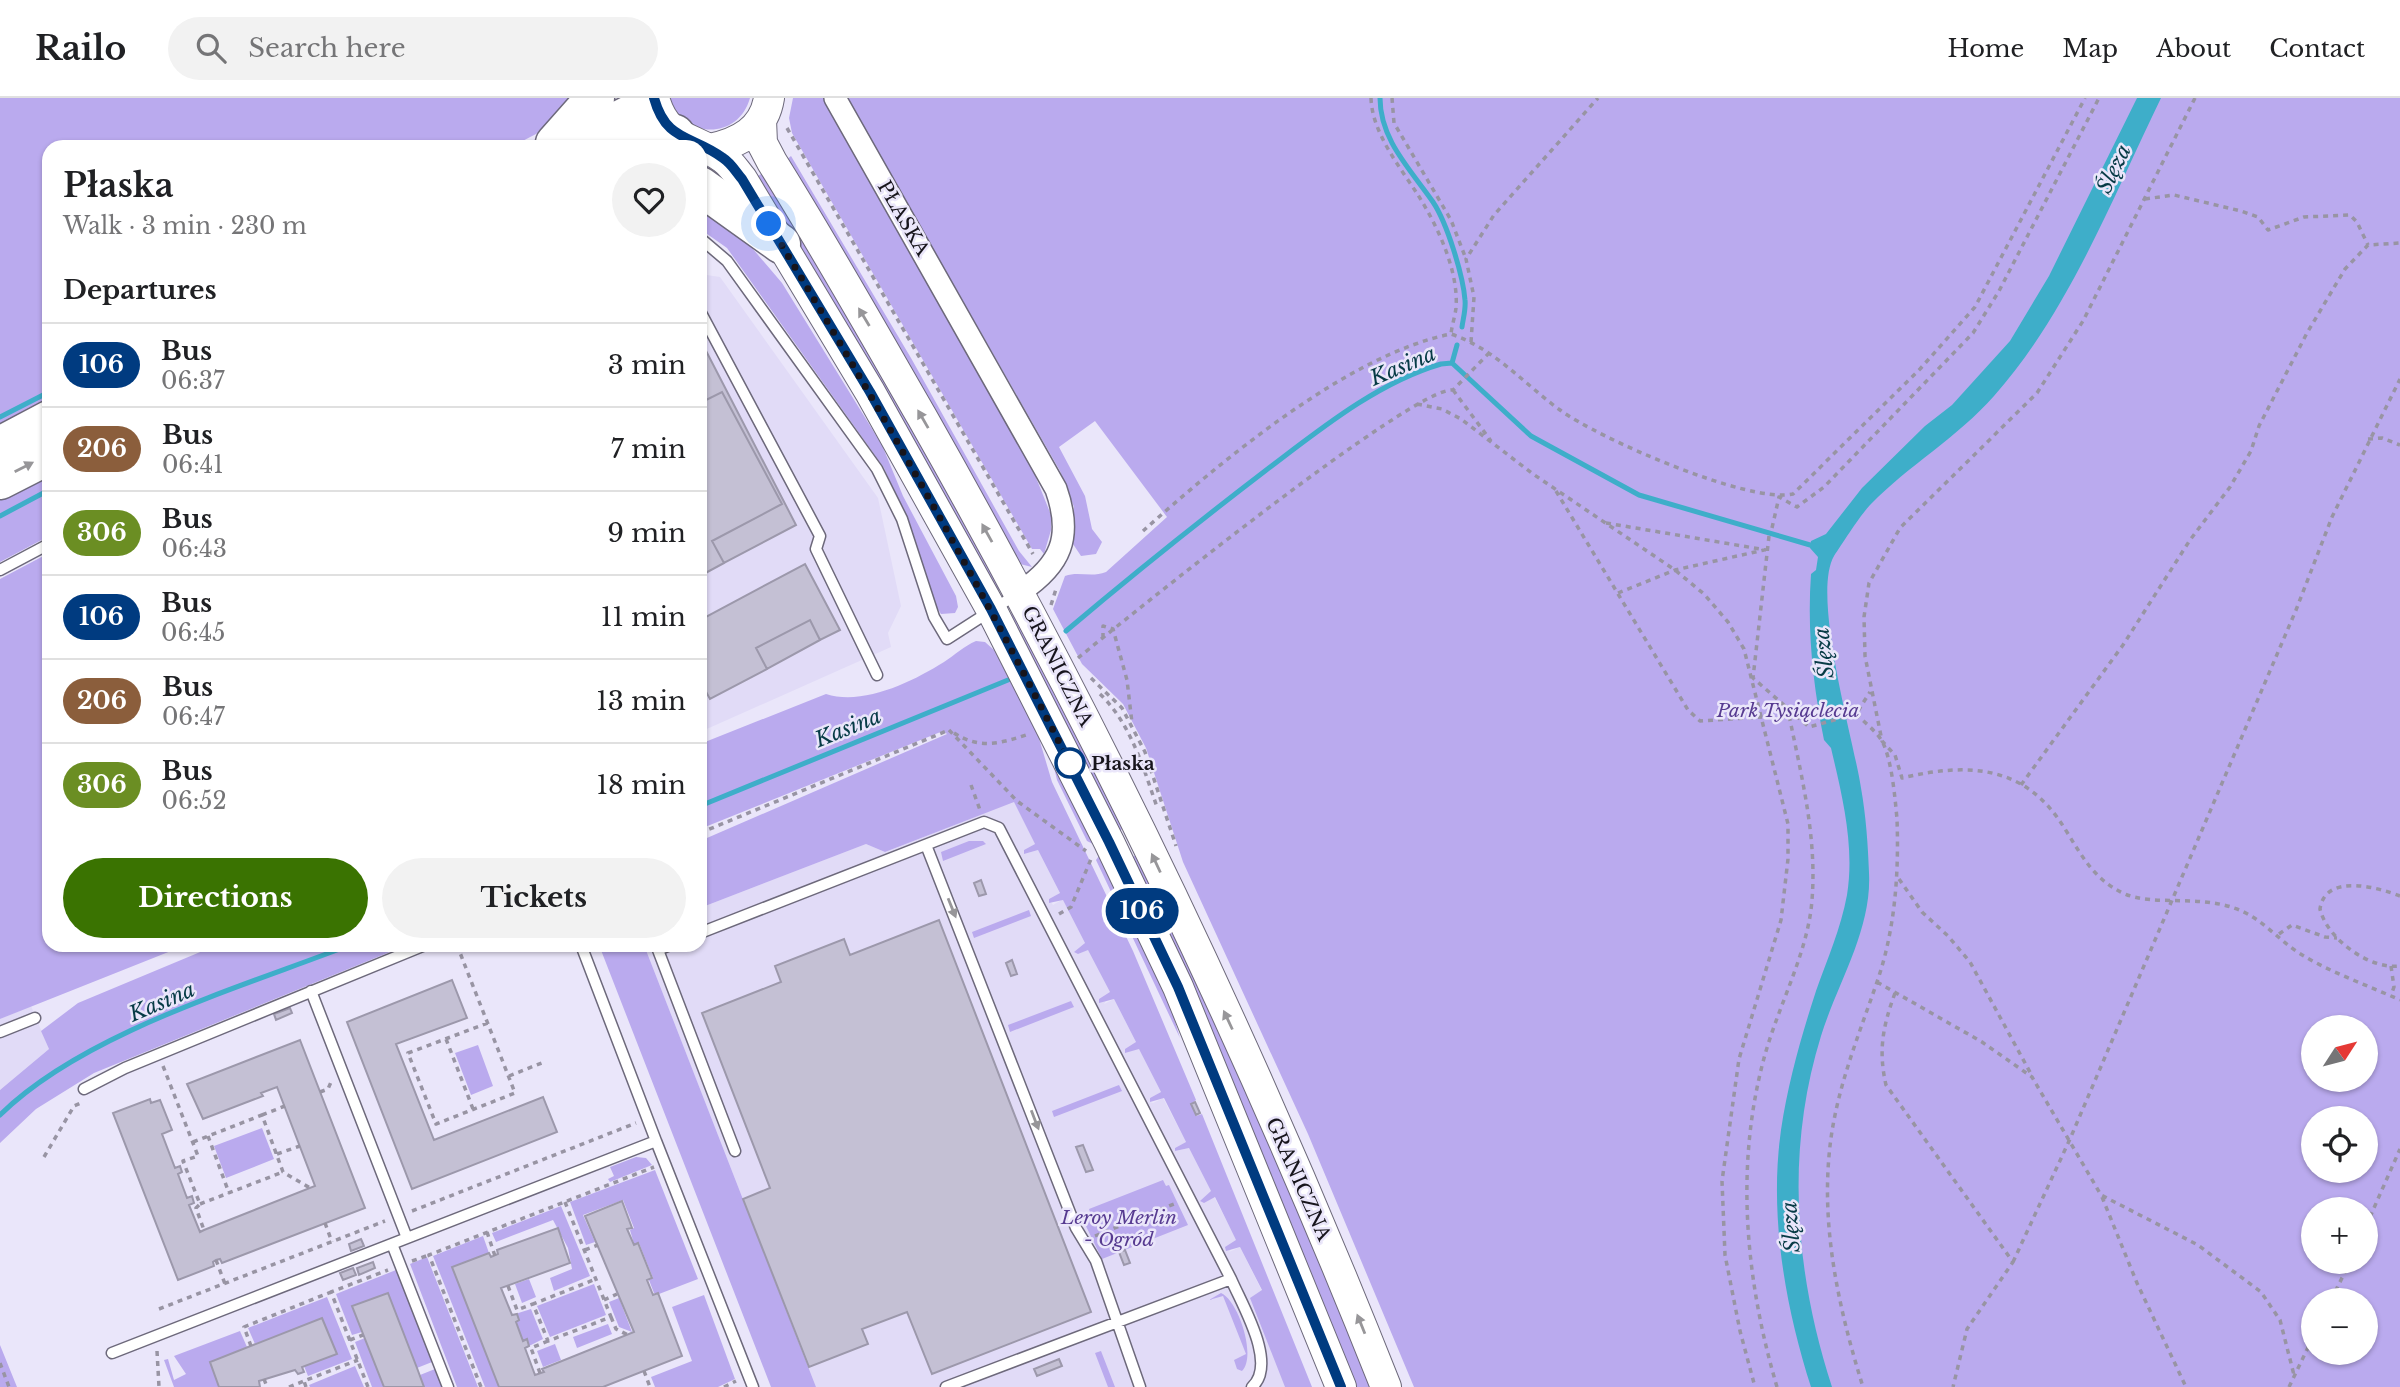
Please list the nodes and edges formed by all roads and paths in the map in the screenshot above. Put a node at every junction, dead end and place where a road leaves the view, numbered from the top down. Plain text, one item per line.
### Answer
1 (595, 98) edge
2 (648, 98) edge
3 (654, 98) edge
4 (835, 98) edge
5 (1371, 98) edge
6 (1392, 98) edge
7 (1598, 98) edge
8 (2085, 98) edge
9 (2099, 98) edge
10 (2195, 98) edge
11 (772, 114) edge
12 (675, 134) junction
13 (557, 140) edge
14 (581, 140) edge
15 (649, 140) edge
16 (689, 140) edge
17 (707, 148) edge
18 (710, 149) junction
19 (707, 191) edge
20 (2145, 199) junction
21 (2400, 243) edge
22 (707, 244) edge
23 (781, 244) junction
24 (2368, 245) junction
25 (1466, 259) junction
26 (707, 324) edge
27 (1452, 335) junction
28 (1468, 341) junction
29 (1490, 352) junction
30 (2400, 379) edge
31 (1453, 390) junction
32 (1417, 404) junction
33 (42, 424) edge
34 (2368, 439) junction
35 (1492, 443) junction
36 (2400, 445) edge
37 (0, 446) edge
38 (42, 459) edge
39 (0, 480) edge
40 (1555, 489) junction
41 (1779, 497) junction
42 (1605, 523) junction
43 (1772, 528) dead end
44 (1143, 531) dead end
45 (1769, 536) dead end
46 (42, 548) edge
47 (1766, 550) junction
48 (1038, 556) dead end
49 (0, 570) edge
50 (1675, 570) junction
51 (1057, 587) dead end
52 (1020, 592) junction
53 (1617, 593) junction
54 (991, 609) junction
55 (1052, 612) dead end
56 (1113, 629) junction
57 (1102, 638) junction
58 (1062, 672) junction
59 (877, 675) dead end
60 (1753, 678) junction
61 (1871, 690) junction
62 (1788, 710) junction
63 (1856, 714) junction
64 (1763, 717) junction
65 (1132, 727) dead end
66 (949, 730) junction
67 (1041, 732) dead end
68 (1882, 741) junction
69 (1902, 778) junction
70 (1892, 780) junction
71 (971, 785) dead end
72 (2021, 785) junction
73 (984, 822) junction
74 (707, 830) edge
75 (926, 845) junction
76 (1898, 877) junction
77 (2400, 896) edge
78 (2171, 899) junction
79 (1047, 920) junction
80 (707, 930) edge
81 (2279, 934) junction
82 (2337, 938) junction
83 (408, 952) edge
84 (460, 952) edge
85 (584, 952) edge
86 (659, 952) edge
87 (2400, 965) edge
88 (2391, 966) junction
89 (1877, 982) junction
90 (311, 991) junction
91 (1895, 993) junction
92 (2391, 996) junction
93 (2400, 1000) edge
94 (36, 1018) dead end
95 (488, 1023) junction
96 (0, 1032) edge
97 (446, 1039) junction
98 (158, 1055) junction
99 (544, 1062) dead end
100 (509, 1076) junction
101 (2032, 1077) junction
102 (88, 1087) joint
103 (328, 1089) dead end
104 (320, 1092) dead end
105 (285, 1106) dead end
106 (473, 1110) junction
107 (262, 1115) junction
108 (208, 1136) junction
109 (2070, 1139) junction
110 (656, 1141) junction
111 (193, 1142) junction
112 (300, 1146) dead end
113 (2400, 1149) edge
114 (735, 1151) dead end
115 (277, 1154) junction
116 (44, 1157) dead end
117 (657, 1166) dead end
118 (283, 1172) junction
119 (310, 1188) dead end
120 (229, 1193) junction
121 (2101, 1195) junction
122 (2378, 1199) edge
123 (565, 1202) junction
124 (200, 1204) junction
125 (1174, 1204) dead end
126 (325, 1223) dead end
127 (204, 1230) dead end
128 (486, 1232) junction
129 (407, 1238) junction
130 (1084, 1241) junction
131 (332, 1242) dead end
132 (392, 1244) junction
133 (598, 1245) dead end
134 (584, 1250) junction
135 (429, 1255) junction
136 (495, 1256) dead end
137 (216, 1260) dead end
138 (2013, 1262) junction
139 (401, 1266) junction
140 (596, 1279) junction
141 (1231, 1279) junction
142 (225, 1284) dead end
143 (508, 1286) dead end
144 (331, 1292) junction
145 (617, 1294) dead end
146 (604, 1300) junction
147 (533, 1304) junction
148 (611, 1317) junction
149 (1119, 1321) junction
150 (363, 1335) dead end
151 (159, 1336) junction
152 (630, 1336) dead end
153 (350, 1340) junction
154 (548, 1341) junction
155 (251, 1346) dead end
156 (112, 1353) dead end
157 (358, 1360) junction
158 (2301, 1361) edge
159 (0, 1363) edge
160 (644, 1371) dead end
161 (540, 1373) dead end
162 (2294, 1375) junction
163 (264, 1379) dead end
164 (304, 1381) junction
165 (9, 1387) edge
166 (159, 1387) edge
167 (267, 1387) edge
168 (289, 1387) edge
169 (306, 1387) edge
170 (368, 1387) edge
171 (448, 1387) edge
172 (481, 1387) edge
173 (650, 1387) edge
174 (752, 1387) edge
175 (946, 1387) edge
176 (1140, 1387) edge
177 (1252, 1387) edge
178 (1341, 1387) edge
179 (1386, 1387) edge
180 (1755, 1387) edge
181 (1777, 1387) edge
182 (1863, 1387) edge
183 (1953, 1387) edge
184 (2186, 1387) edge
185 (2289, 1387) edge

1 - 13 highway
2 - 14 highway
3 - 12 main road
4 - 52 street, PŁASKA
5 - 27 path
6 - 25 path
7 - 25 path
8 - 41 path
9 - 41 path
10 - 20 path
11 - 18 main road
11 - 48 path
52 -> 11 main road, GRANICZNA
12 - 15 highway
12 - 16 main road, GRANICZNA
17 - 18 main road, GRANICZNA
18 - 23 main road, GRANICZNA
19 - 23 highway
20 - 24 path
20 - 61 path
21 - 24 path
22 - 54 lane
23 - 54 main road, GRANICZNA
24 - 72 path
25 - 28 path
26 - 59 lane
27 - 28 path
27 - 44 path
28 - 29 path
29 - 31 path
29 - 41 path
30 - 34 path
31 - 32 path
31 - 35 path
32 - 35 path
32 - 56 path
33 - 37 highway
34 - 36 path
34 - 78 path
35 - 40 path
39 -> 38 highway
40 - 42 path
40 - 53 path
41 - 43 path
42 - 47 path
42 - 50 path
45 - 47 path
46 - 49 lane
47 - 50 path
47 - 60 path
50 - 53 path
50 - 60 path
51 - 55 path
52 - 54 lane
52 - 58 main road, GRANICZNA
53 - 64 path
54 - 178 main road, GRANICZNA
56 - 57 path
56 - 57 path
56 - 65 path
57 - 58 path
179 -> 58 main road, GRANICZNA
60 - 62 path
60 - 64 path
61 - 63 path
61 - 68 path
62 - 63 path
62 - 181 path
63 - 68 path
64 - 180 path
66 - 67 path
66 - 74 path
66 - 79 path
68 - 69 path
68 - 70 path
69 - 70 path
69 - 72 path
70 - 76 path
71 - 73 path
72 - 78 path
73 - 75 lane
73 - 79 lane
75 - 80 lane
75 -> 130 lane
76 - 89 path
76 - 101 path
77 - 82 path
78 - 81 path
78 - 109 path
79 - 141 lane
81 - 82 path
81 - 92 path
82 - 88 path
83 - 90 lane
84 - 95 path
85 - 110 lane
86 - 114 lane
87 - 88 path
88 - 92 path
89 - 91 path
89 - 182 path
90 - 98 lane
90 - 129 lane
91 - 101 path
91 - 138 path
92 - 93 path
94 - 96 lane
95 - 97 path
95 - 100 path
97 - 106 path
97 - 106 path
98 - 102 lane
98 - 111 path
99 - 100 path
100 - 106 path
101 - 109 path
102 - 116 path
103 - 104 path
105 - 107 path
107 - 108 path
107 - 115 path
108 - 111 path
108 - 120 path
109 - 121 path
109 - 138 path
110 - 129 lane
110 - 174 lane
111 - 124 path
112 - 115 path
113 - 122 path
115 - 118 path
117 - 123 path
118 - 119 path
118 - 120 path
120 - 124 path
121 - 162 path
121 - 184 path
123 - 128 path
123 - 134 path
124 - 127 path
125 - 130 path
126 - 131 path
128 - 135 path
128 - 136 path
129 - 132 lane
130 - 149 lane
132 - 139 lane
132 - 151 lane
133 - 134 path
134 - 140 path
135 - 139 path
135 - 172 path
137 - 142 path
138 - 183 path
139 - 144 path
139 - 171 lane
140 - 146 path
140 - 147 path
141 - 149 lane
141 - 177 lane
143 - 147 path
144 - 153 path
144 - 155 path
145 - 146 path
146 - 148 path
147 - 154 path
148 - 152 path
148 - 154 path
149 - 175 lane
149 - 176 lane
150 - 153 path
151 - 156 lane
151 - 166 path
153 - 157 path
154 - 161 path
157 - 164 path
157 - 170 path
158 - 162 path
159 - 165 path
160 - 173 path
162 - 185 path
163 - 167 path
164 - 168 path
164 - 169 path

